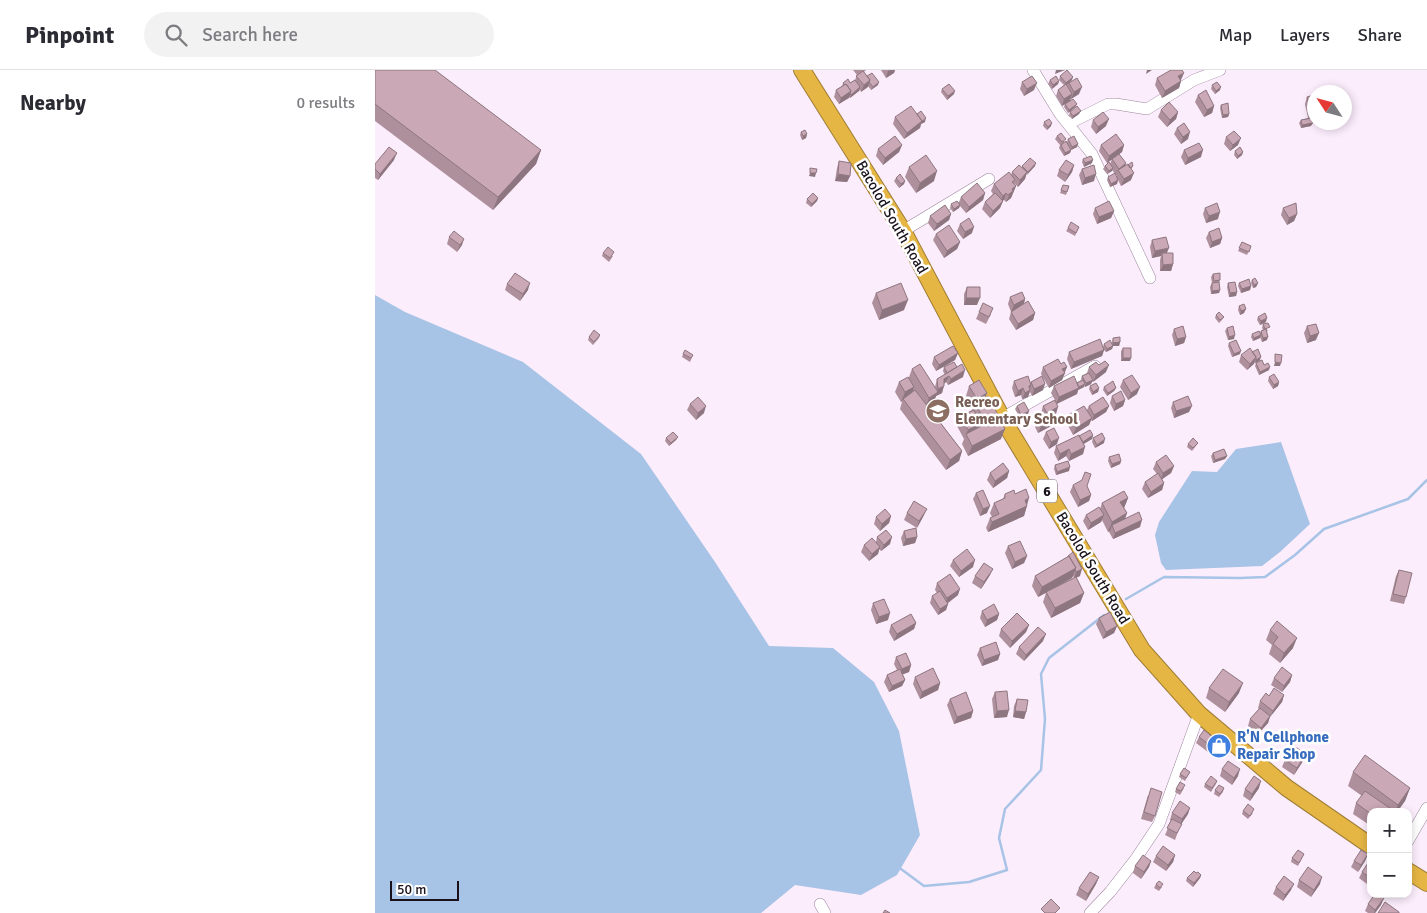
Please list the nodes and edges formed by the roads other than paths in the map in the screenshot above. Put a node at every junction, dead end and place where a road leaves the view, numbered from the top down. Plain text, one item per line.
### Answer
1 (802, 70) edge
2 (1033, 70) edge
3 (1220, 70) edge
4 (1193, 75) edge
5 (1068, 124) junction
6 (989, 179) dead end
7 (903, 231) junction
8 (1150, 278) dead end
9 (1095, 366) edge
10 (1003, 418) junction
11 (1199, 714) junction
12 (1427, 808) edge
13 (1412, 834) edge
14 (1367, 843) edge
15 (1412, 874) edge
16 (1427, 883) edge
17 (1090, 913) edge

1 - 7 highway, Bacolod South Road / 6
2 - 5 street
3 - 4 street
4 - 5 street
5 - 8 street
6 - 7 street
7 - 10 highway, Bacolod South Road / 6
9 - 10 street
10 - 11 highway, Bacolod South Road / 6
11 - 14 highway, Bacolod South Road / 6
11 - 17 street
12 - 13 street
15 - 16 highway

